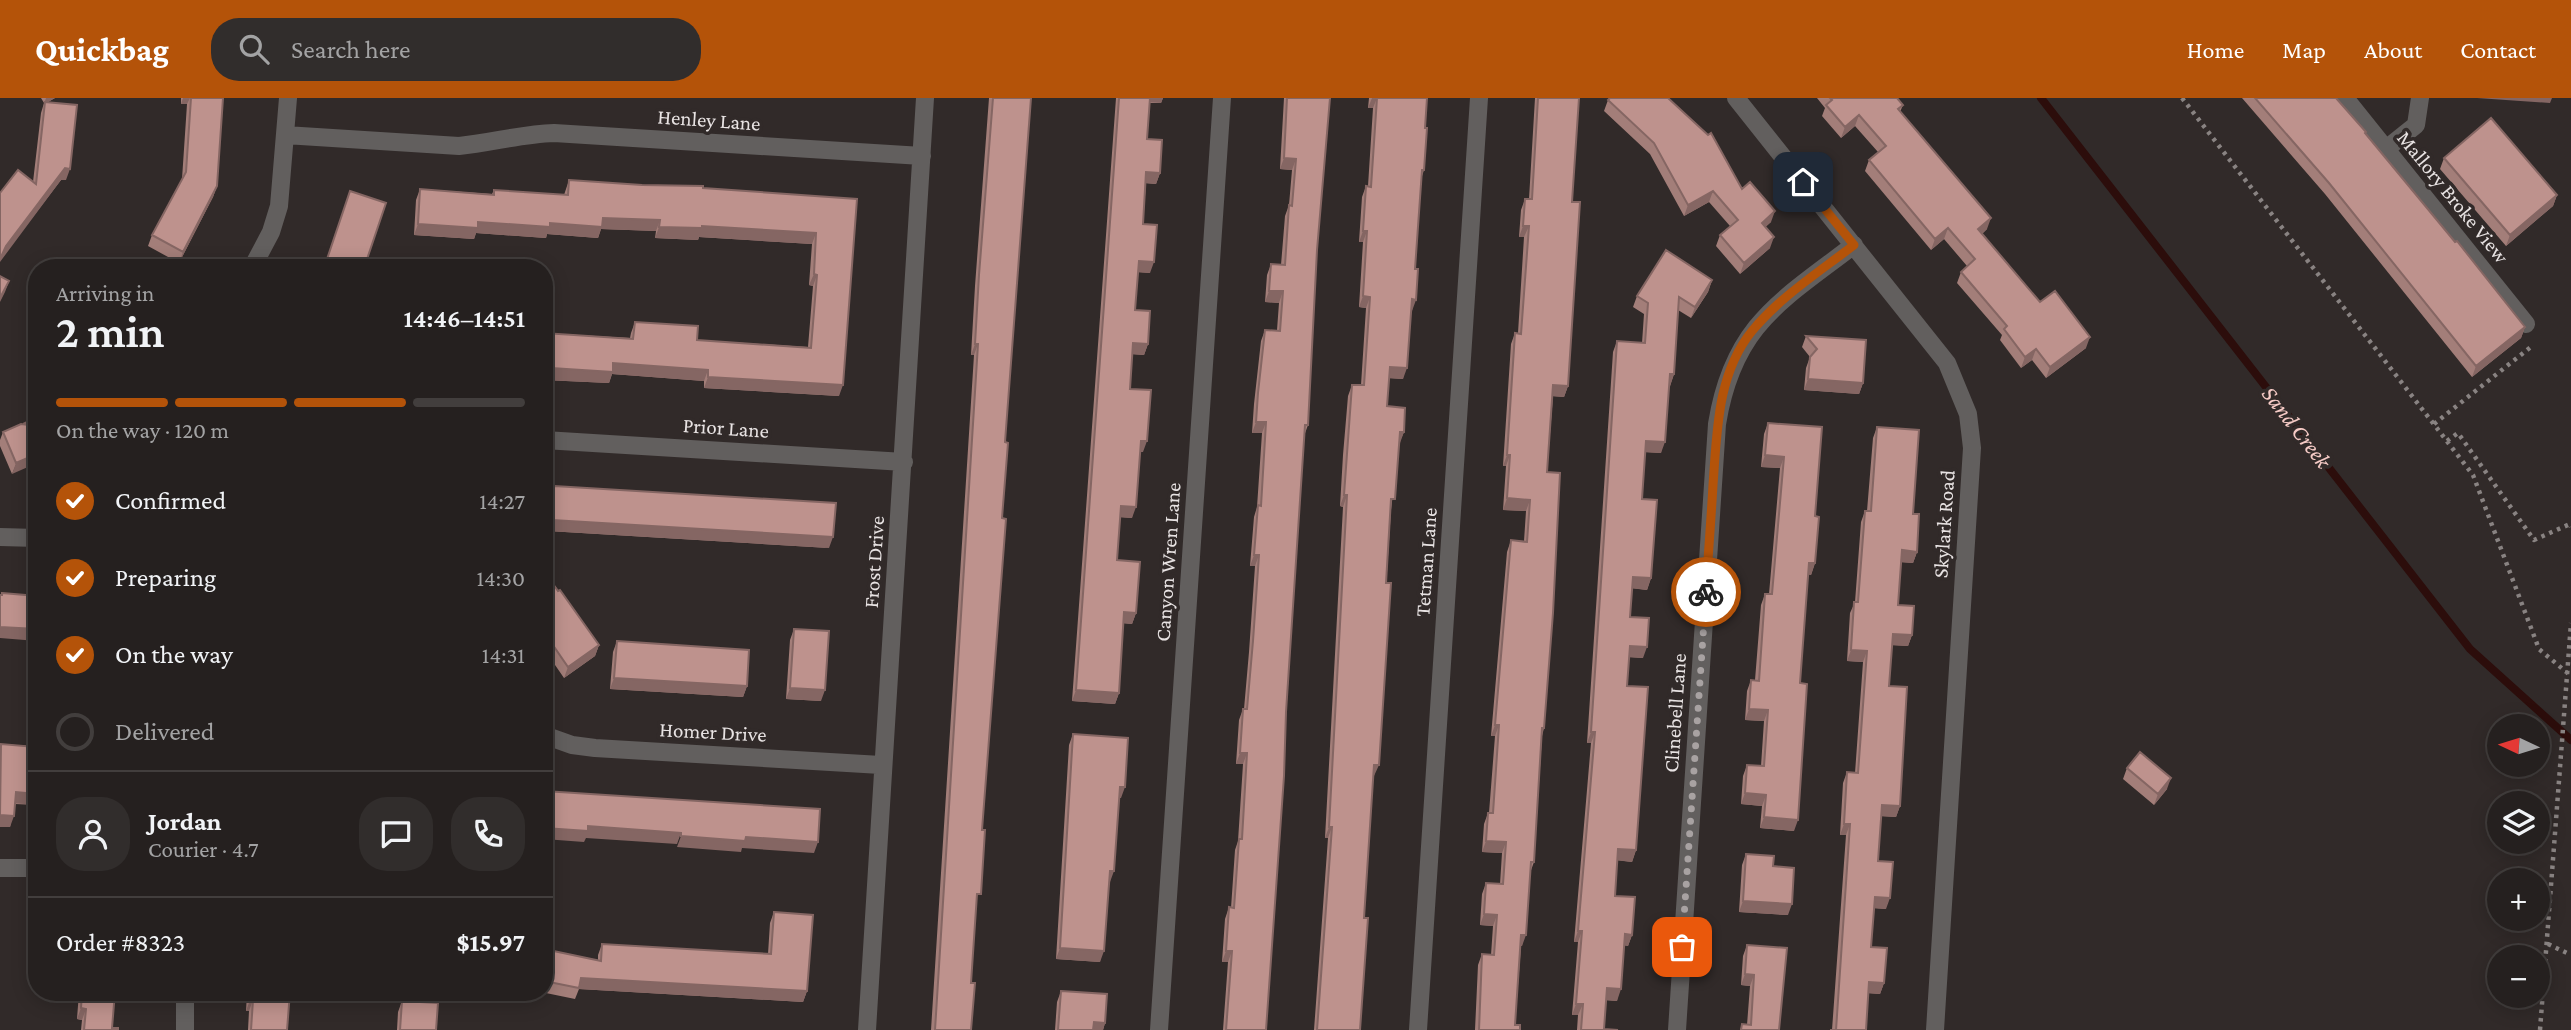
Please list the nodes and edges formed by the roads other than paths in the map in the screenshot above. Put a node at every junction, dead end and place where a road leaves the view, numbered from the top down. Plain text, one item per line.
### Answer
1 (288, 98) edge
2 (925, 98) edge
3 (1222, 98) edge
4 (1479, 98) edge
5 (1736, 98) edge
6 (2345, 98) edge
7 (2420, 98) edge
8 (285, 135) junction
9 (2386, 149) junction
10 (922, 156) junction
11 (1854, 245) junction
12 (257, 259) edge
13 (2526, 324) edge
14 (553, 441) edge
15 (904, 462) junction
16 (0, 537) edge
17 (28, 538) edge
18 (553, 738) edge
19 (881, 765) junction
20 (0, 868) edge
21 (28, 868) edge
22 (185, 1001) edge
23 (185, 1030) edge
24 (867, 1030) edge
25 (1160, 1030) edge
26 (1418, 1030) edge
27 (1676, 1030) edge
28 (1935, 1030) edge

1 - 8 street
2 - 10 street, Frost Drive
3 - 25 street, Canyon Wren Lane
4 - 26 street, Tetman Lane
5 - 11 street, Skylark Road
6 - 9 street, Mallory Broke View
7 - 9 street
8 - 10 street, Henley Lane
8 - 12 street
9 - 13 street, Mallory Broke View
10 - 15 street, Frost Drive
11 - 27 street, Clinebell Lane
11 - 28 street, Skylark Road
14 - 15 street, Prior Lane
15 - 19 street, Frost Drive
16 - 17 street
18 - 19 street, Homer Drive
19 - 24 street, Frost Drive
20 - 21 street
22 - 23 street

